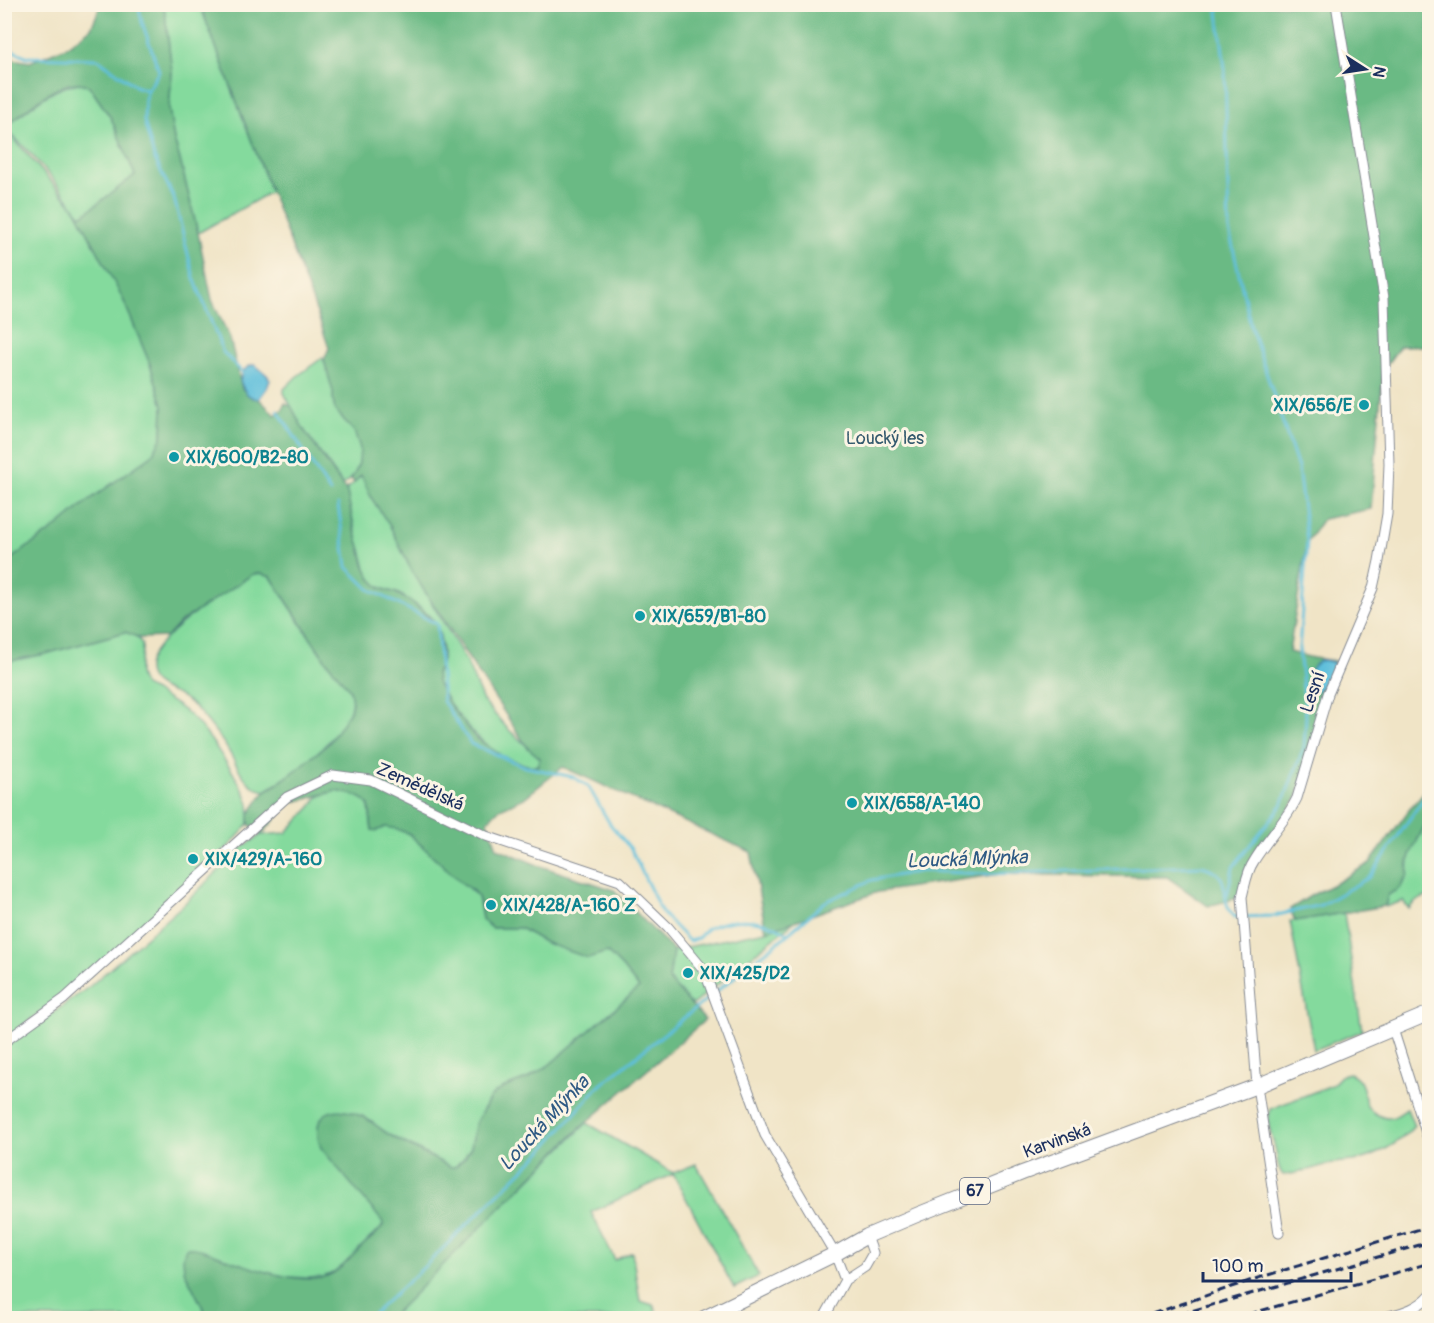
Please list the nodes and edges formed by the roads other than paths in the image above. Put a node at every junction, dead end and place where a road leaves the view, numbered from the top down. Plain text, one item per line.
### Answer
1 (1336, 4) edge
2 (1430, 1012) edge
3 (1393, 1029) junction
4 (4, 1042) edge
5 (1257, 1086) junction
6 (1430, 1145) edge
7 (1279, 1233) dead end
8 (867, 1236) junction
9 (835, 1254) junction
10 (845, 1280) junction
11 (1430, 1296) edge
12 (704, 1318) edge
13 (824, 1318) edge
14 (1382, 1318) edge

1 - 5 street, Lesní
2 - 3 main road, Karvinská / 67
3 - 5 main road, Karvinská / 67
3 - 6 street
4 - 9 street, Zemědělská
5 - 7 street, Lesní
5 - 8 main road, Karvinská / 67
8 - 9 main road, Karvinská / 67
8 - 10 street
9 - 10 street, Zemědělská
9 - 12 main road, Karvinská / 67
10 - 13 street
11 - 14 street

